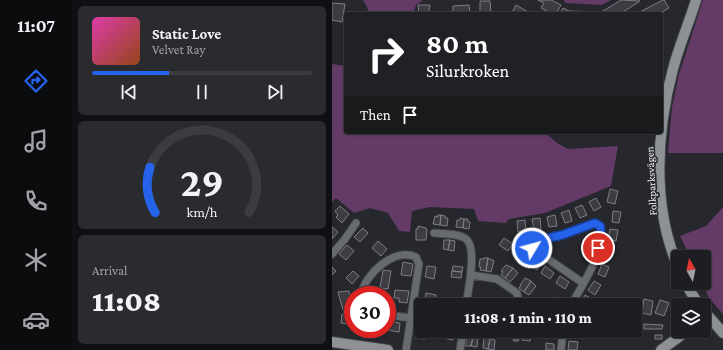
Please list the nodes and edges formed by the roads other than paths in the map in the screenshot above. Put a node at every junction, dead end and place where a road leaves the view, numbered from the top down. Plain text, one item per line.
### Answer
1 (696, 0) edge
2 (665, 85) edge
3 (663, 120) edge
4 (661, 134) edge
5 (356, 223) dead end
6 (434, 233) dead end
7 (671, 250) edge
8 (332, 254) edge
9 (470, 275) junction
10 (583, 283) junction
11 (363, 286) edge
12 (467, 298) edge
13 (518, 298) edge
14 (575, 298) edge
15 (396, 316) edge
16 (411, 318) junction
17 (711, 321) edge
18 (723, 333) edge
19 (462, 338) edge
20 (562, 338) edge
21 (677, 338) edge
22 (332, 342) edge
23 (388, 350) edge
24 (406, 350) edge
25 (460, 350) edge
26 (561, 350) edge
27 (661, 350) edge

1 - 2 main road, Folkparksvägen
2 - 3 main road, Folkparksvägen
4 - 7 main road, Folkparksvägen
5 - 8 street
6 - 9 street
9 - 12 street
9 - 13 street
10 - 10 street
10 - 14 street
11 - 16 street
15 - 16 street
16 - 24 street
17 - 18 main road
19 - 25 street
20 - 26 street
21 - 27 main road
22 - 23 main road

